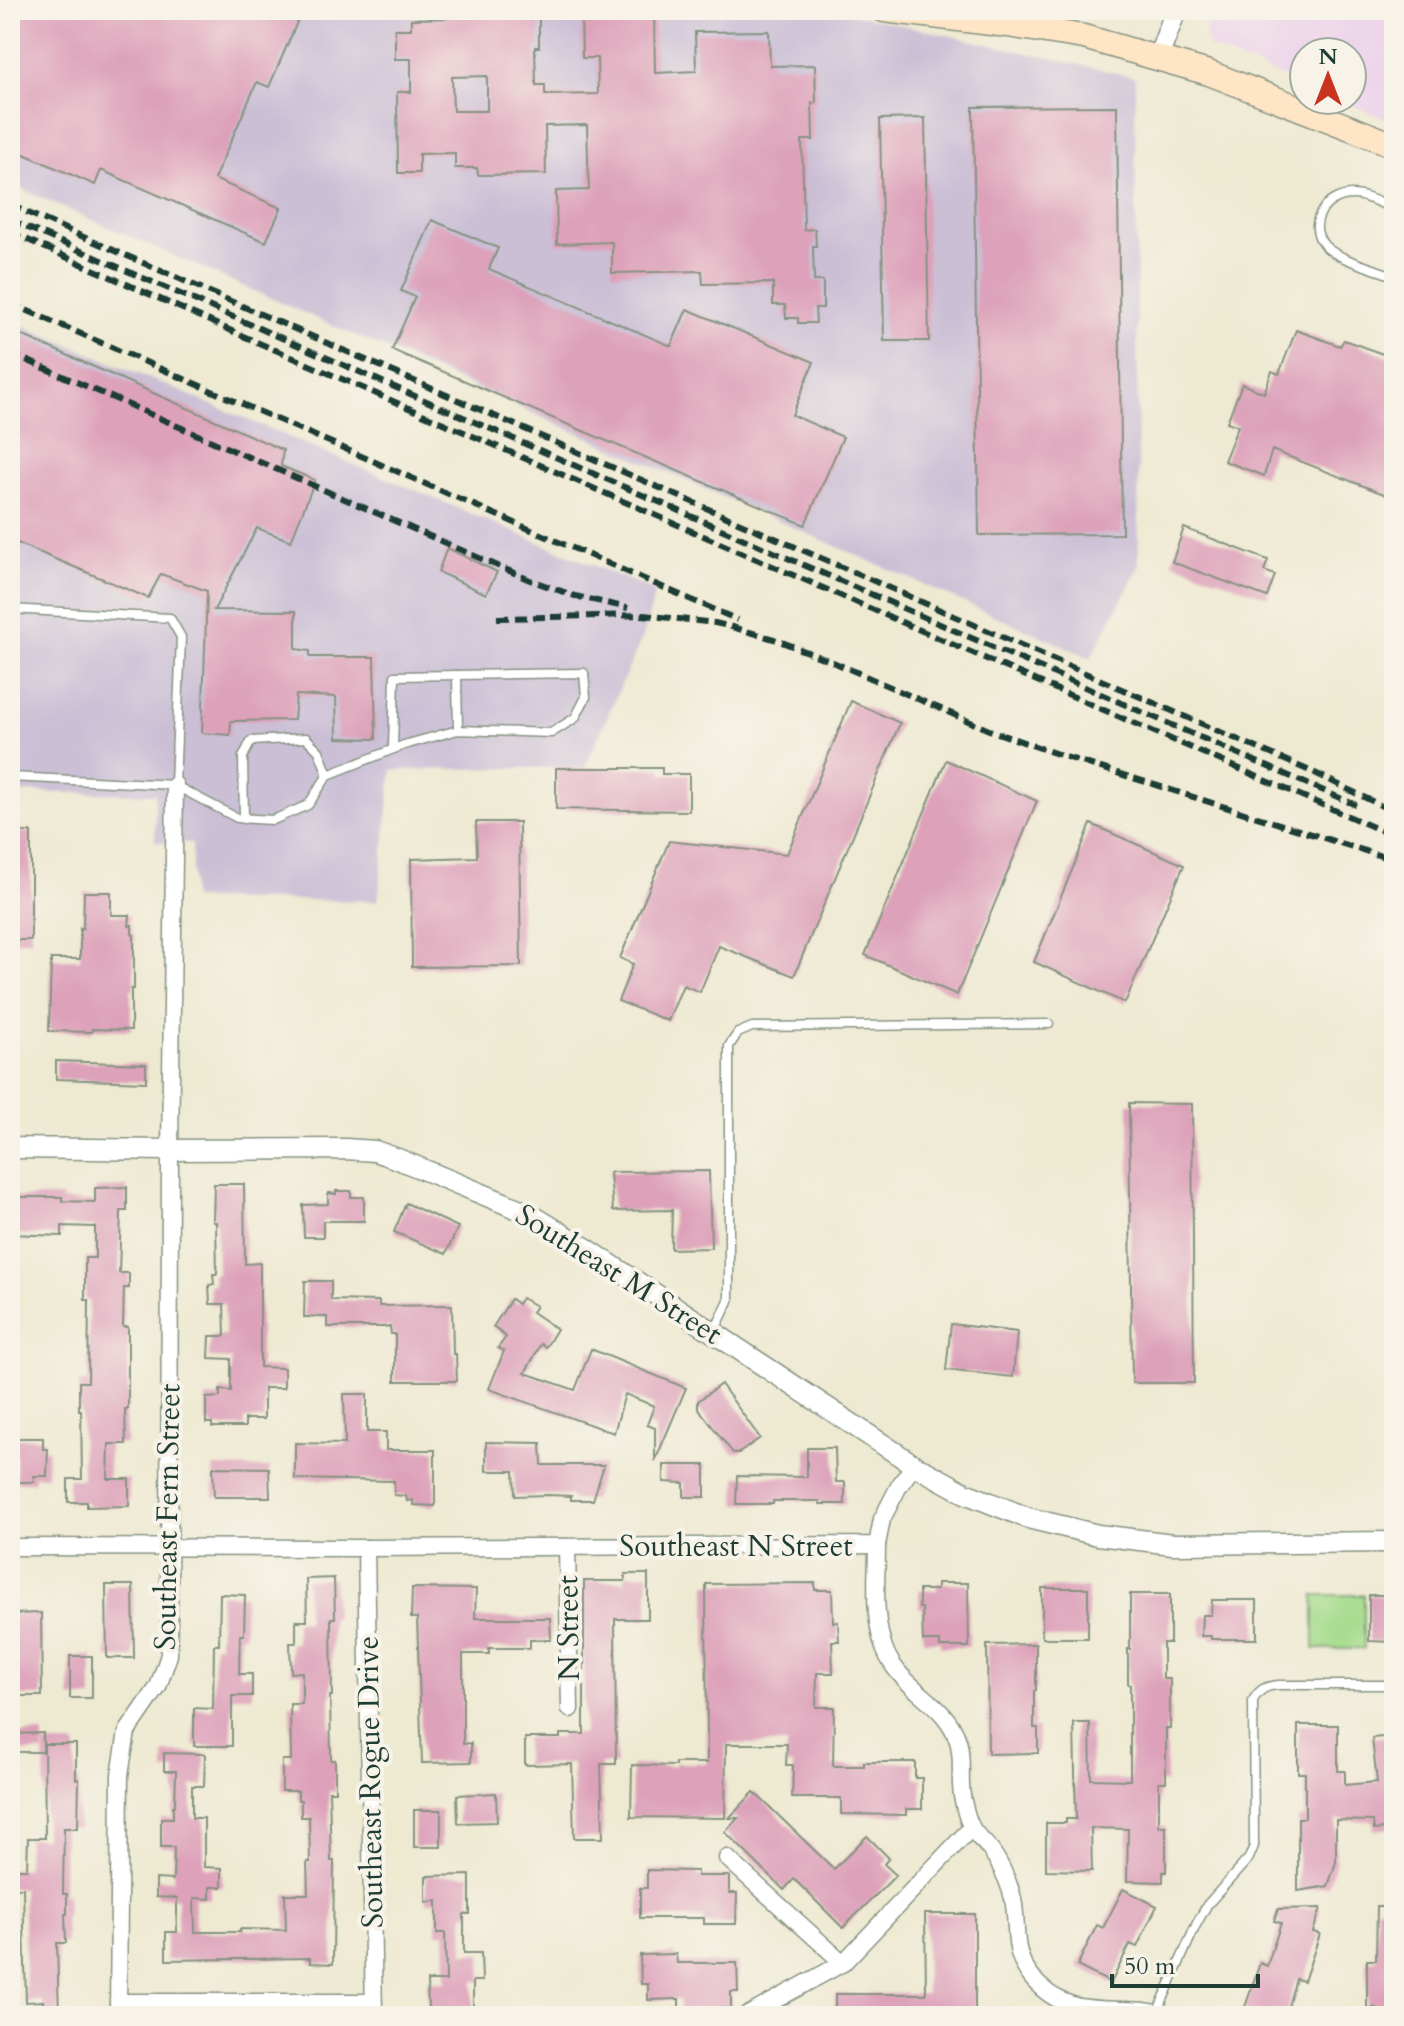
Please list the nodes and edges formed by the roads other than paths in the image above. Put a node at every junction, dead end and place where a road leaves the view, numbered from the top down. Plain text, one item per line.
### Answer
1 (884, 10) edge
2 (1176, 10) edge
3 (1158, 58) junction
4 (1394, 145) edge
5 (1394, 209) edge
6 (1394, 276) edge
7 (10, 609) edge
8 (457, 675) junction
9 (458, 730) junction
10 (393, 749) junction
11 (328, 775) junction
12 (10, 777) edge
13 (175, 785) junction
14 (244, 819) junction
15 (1049, 1024) dead end
16 (10, 1148) edge
17 (170, 1150) junction
18 (714, 1332) junction
19 (914, 1465) junction
20 (1394, 1542) edge
21 (877, 1545) junction
22 (10, 1547) edge
23 (567, 1547) junction
24 (169, 1548) junction
25 (366, 1548) junction
26 (1394, 1685) edge
27 (570, 1709) dead end
28 (971, 1828) junction
29 (727, 1858) dead end
30 (843, 1963) junction
31 (118, 2009) edge
32 (373, 2009) edge
33 (1161, 2015) edge
34 (746, 2016) edge

1 - 3 main road
2 - 3 street
3 - 4 main road
5 - 6 lane
7 - 13 lane
8 - 9 lane
8 - 9 lane
8 - 10 lane
9 - 10 lane
10 - 11 lane
11 - 14 lane
11 - 14 lane
12 - 13 lane
13 - 14 lane
13 - 17 street, Southeast Fern Street
15 - 18 lane
16 - 17 street, Southeast M Street
17 - 18 street, Southeast M Street
17 - 24 street, Southeast Fern Street
18 - 19 street, Southeast M Street
19 - 20 street
19 - 21 street, Southeast N Street
21 - 23 street, Southeast N Street
21 - 28 street
22 - 24 street, Southeast N Street
23 - 25 street, Southeast N Street
23 - 27 street, N Street
24 - 25 street, Southeast N Street
24 - 31 street, Southeast Fern Street
25 - 32 street, Southeast Rogue Drive
26 - 33 lane
28 - 30 street
28 - 33 street
29 - 30 street
30 - 34 street
31 - 32 street

